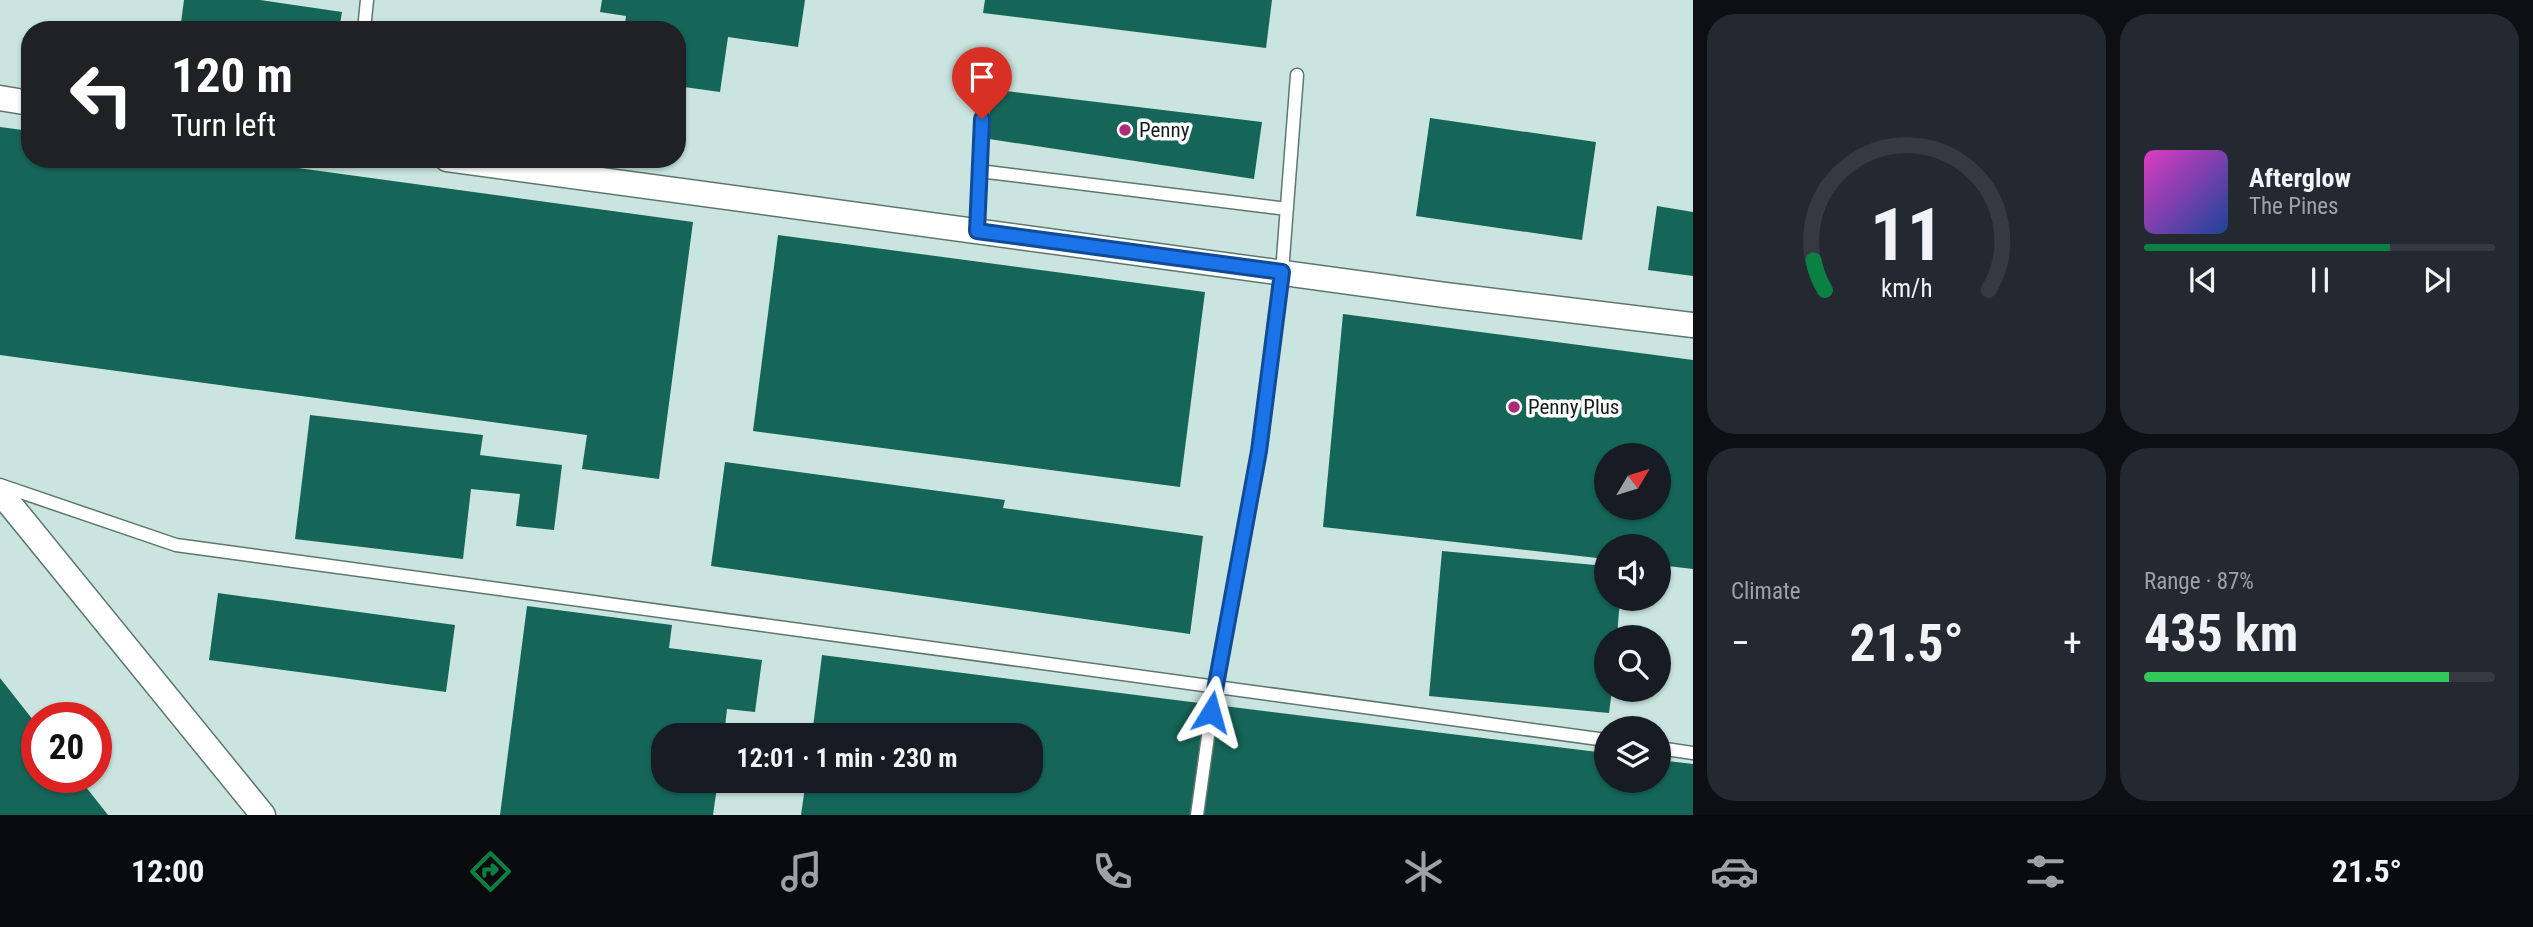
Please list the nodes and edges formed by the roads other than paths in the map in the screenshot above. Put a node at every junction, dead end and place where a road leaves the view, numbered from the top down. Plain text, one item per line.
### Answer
1 (367, 0) edge
2 (365, 21) edge
3 (985, 68) dead end
4 (1297, 75) dead end
5 (0, 98) edge
6 (21, 102) edge
7 (513, 168) edge
8 (979, 171) junction
9 (1287, 209) junction
10 (977, 231) junction
11 (1282, 272) junction
12 (1693, 325) edge
13 (0, 485) edge
14 (0, 492) edge
15 (1215, 686) junction
16 (1594, 738) edge
17 (1671, 749) edge
18 (1693, 752) edge
19 (263, 815) edge
20 (1197, 815) edge

1 - 2 lane
3 - 8 lane
4 - 9 lane
5 - 6 street
7 - 10 street
8 - 9 lane
8 - 10 lane
9 - 11 lane
10 - 11 street
11 - 12 street
11 - 15 lane
13 - 15 lane
14 - 19 street
15 - 16 lane
15 - 20 lane
17 - 18 lane

